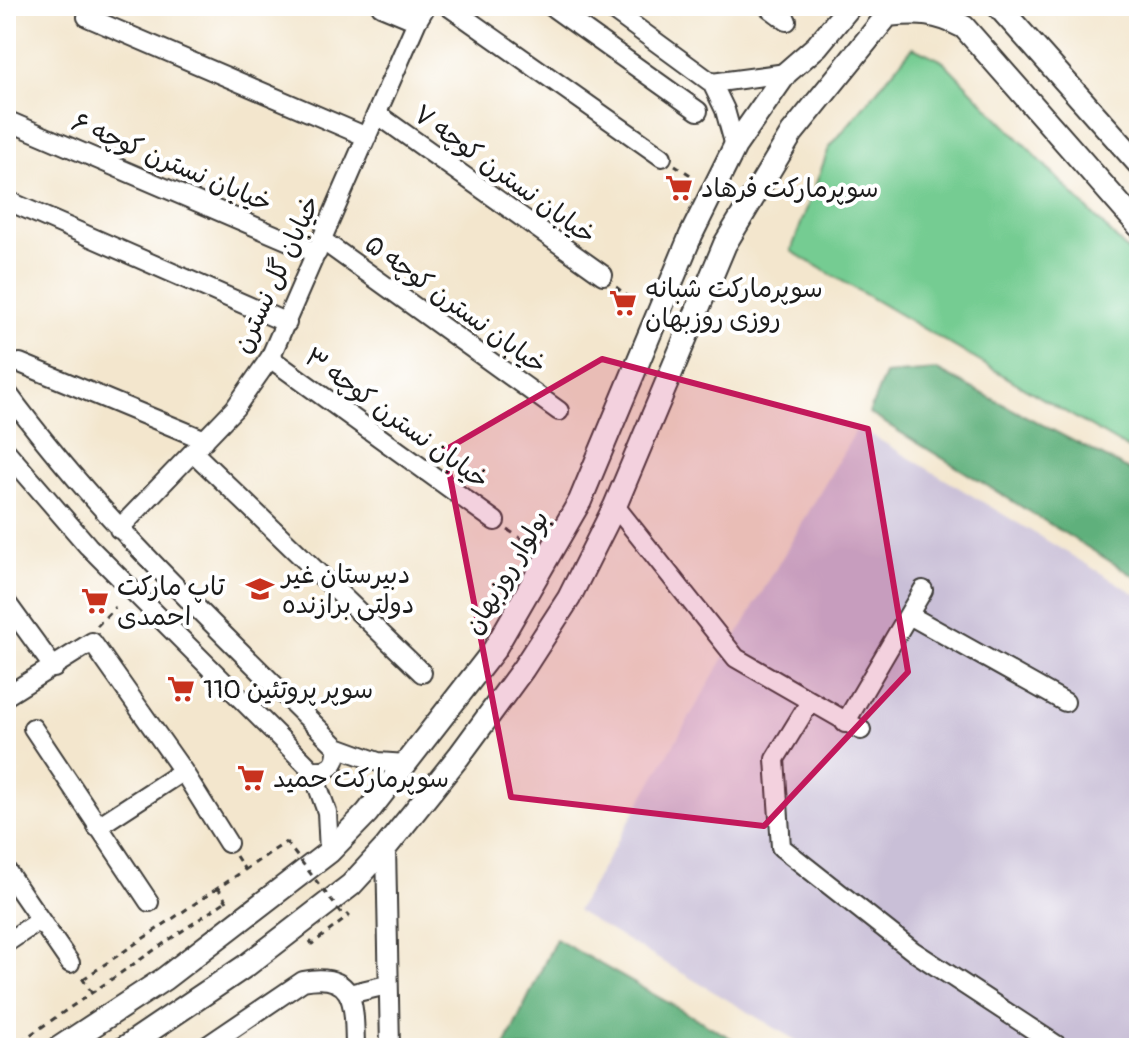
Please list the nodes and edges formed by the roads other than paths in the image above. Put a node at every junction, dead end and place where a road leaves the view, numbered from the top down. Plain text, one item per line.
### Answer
1 (381, 6) edge
2 (448, 6) edge
3 (551, 6) edge
4 (607, 6) edge
5 (767, 6) edge
6 (850, 6) edge
7 (945, 6) edge
8 (998, 6) edge
9 (891, 10) edge
10 (421, 14) edge
11 (87, 17) dead end
12 (787, 21) dead end
13 (964, 27) junction
14 (786, 73) junction
15 (712, 83) junction
16 (698, 111) dead end
17 (377, 114) junction
18 (6, 120) edge
19 (367, 137) junction
20 (735, 146) junction
21 (662, 157) road end
22 (1139, 164) edge
23 (6, 200) edge
24 (1139, 226) edge
25 (320, 247) junction
26 (603, 275) road end
27 (287, 323) junction
28 (270, 358) junction
29 (20, 363) dead end
30 (6, 391) edge
31 (559, 411) dead end
32 (199, 446) junction
33 (6, 451) edge
34 (615, 506) junction
35 (495, 521) road end
36 (119, 529) junction
37 (923, 590) dead end
38 (6, 602) edge
39 (909, 615) junction
40 (54, 668) junction
41 (422, 673) dead end
42 (6, 696) edge
43 (810, 702) junction
44 (1065, 702) dead end
45 (33, 728) dead end
46 (337, 747) junction
47 (406, 764) junction
48 (312, 770) junction
49 (183, 771) junction
50 (97, 827) junction
51 (228, 843) dead end
52 (386, 847) junction
53 (329, 852) junction
54 (6, 870) edge
55 (149, 902) dead end
56 (40, 920) junction
57 (6, 943) edge
58 (70, 963) dead end
59 (164, 979) junction
60 (387, 985) junction
61 (349, 994) junction
62 (186, 1007) junction
63 (59, 1048) edge
64 (124, 1048) edge
65 (204, 1048) edge
66 (355, 1048) edge
67 (390, 1048) edge
68 (1061, 1048) edge

1 - 10 street
2 - 21 street
3 - 16 street
4 - 15 street
5 - 12 street
6 - 14 main road, بولوار روزبهان
7 - 13 main road
8 - 22 main road
9 - 13 main road
9 - 34 main road
10 - 17 street, خیابان گل نسترن
11 - 19 street
13 - 24 main road
14 - 15 street
14 - 20 main road, بولوار روزبهان
15 - 20 street
17 - 19 street, خیابان گل نسترن
17 - 26 street, خیابان نسترن کوچه ۷
18 - 25 street, خیابان نسترن کوچه ۶
19 - 25 street, خیابان گل نسترن
20 - 47 main road, بولوار روزبهان
23 - 27 street
25 - 27 street, خیابان گل نسترن
25 - 31 street, خیابان نسترن کوچه ۵
27 - 28 street, خیابان گل نسترن
28 - 32 street, خیابان گل نسترن
28 - 35 street, خیابان نسترن کوچه ۳
29 - 32 street
30 - 36 street
32 - 36 street, خیابان گل نسترن
32 - 41 street
33 - 48 street
34 - 43 street
34 - 52 main road
36 - 46 street
37 - 39 street
38 - 40 street
39 - 43 street
39 - 44 street
40 - 42 street
40 - 49 street
43 - 68 street
45 - 50 street
46 - 47 street
46 - 48 street
47 - 53 main road, بولوار روزبهان
48 - 53 street
49 - 50 street
49 - 51 street
50 - 55 street
52 - 60 street
52 - 62 main road
53 - 59 main road, بولوار روزبهان
54 - 56 street
56 - 57 street
56 - 58 street
59 - 62 main road
59 - 63 main road, بولوار روزبهان
60 - 61 street
60 - 67 street
61 - 65 street
61 - 66 street
62 - 64 main road

